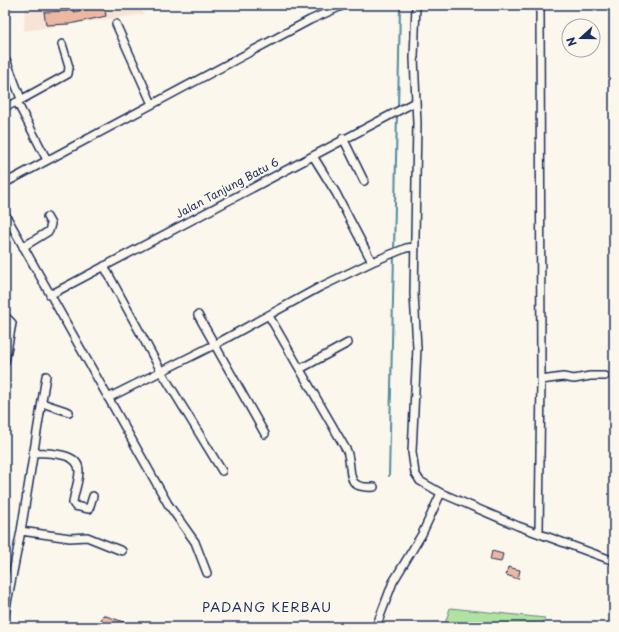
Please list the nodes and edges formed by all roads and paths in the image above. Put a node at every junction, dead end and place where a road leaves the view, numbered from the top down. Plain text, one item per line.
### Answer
1 (344, 5) edge
2 (416, 5) edge
3 (540, 5) edge
4 (116, 24) dead end
5 (62, 44) dead end
6 (5, 60) edge
7 (19, 101) junction
8 (412, 103) junction
9 (152, 104) junction
10 (5, 107) edge
11 (344, 138) junction
12 (313, 156) junction
13 (47, 160) junction
14 (364, 180) dead end
15 (5, 183) edge
16 (5, 214) edge
17 (47, 217) dead end
18 (23, 246) junction
19 (414, 246) junction
20 (372, 262) junction
21 (104, 266) junction
22 (50, 295) junction
23 (198, 314) dead end
24 (5, 316) edge
25 (269, 316) junction
26 (348, 343) dead end
27 (214, 345) junction
28 (5, 362) edge
29 (300, 369) junction
30 (161, 371) junction
31 (46, 376) dead end
32 (605, 376) dead end
33 (545, 380) junction
34 (108, 398) junction
35 (42, 403) junction
36 (69, 412) dead end
37 (265, 434) dead end
38 (33, 452) junction
39 (222, 471) dead end
40 (374, 487) dead end
41 (441, 493) junction
42 (93, 496) dead end
43 (21, 531) junction
44 (539, 533) junction
45 (122, 551) dead end
46 (614, 561) edge
47 (207, 573) dead end
48 (5, 613) edge
49 (376, 627) edge

1 - 9 street
2 - 8 street
3 - 33 street
4 - 9 street
5 - 7 street
6 - 7 street
7 - 10 street
7 - 13 street
8 - 11 street, Jalan Tanjung Batu 6
8 - 19 street
9 - 13 street
11 - 12 street, Jalan Tanjung Batu 6
11 - 14 street
12 - 20 street
12 - 21 street, Jalan Tanjung Batu 6
13 - 15 street
16 - 18 street
17 - 18 street
18 - 22 street
19 - 20 street
19 - 41 street
20 - 25 street
21 - 22 street, Jalan Tanjung Batu 6
21 - 30 street
22 - 34 street
23 - 27 street
24 - 28 street
25 - 27 street
25 - 29 street
26 - 29 street
27 - 30 street
27 - 37 street
29 - 40 street
30 - 34 street
30 - 39 street
31 - 35 street
32 - 33 street
33 - 44 street
34 - 47 street
35 - 36 street
35 - 38 street
38 - 42 street
38 - 43 street
41 - 44 street
41 - 49 street
43 - 45 street
43 - 48 street
44 - 46 street

